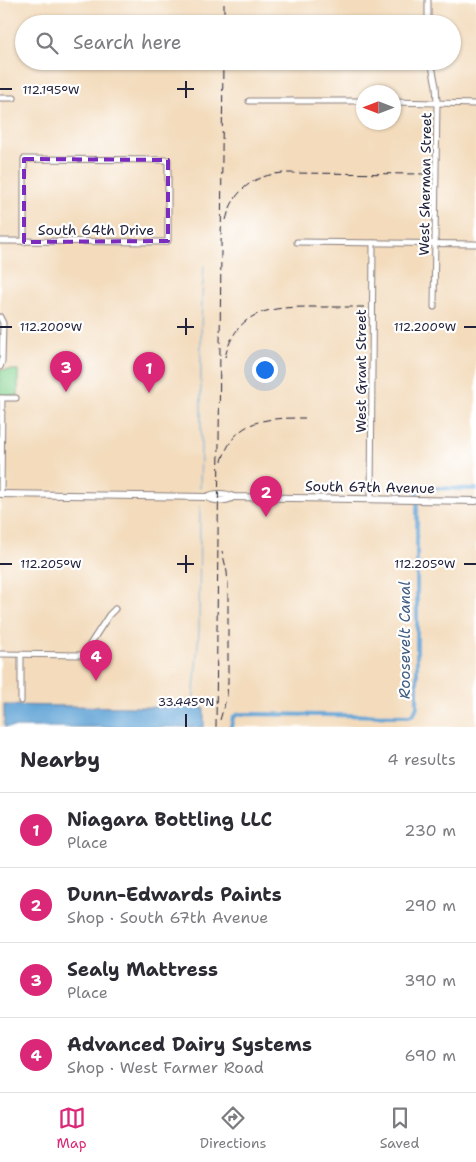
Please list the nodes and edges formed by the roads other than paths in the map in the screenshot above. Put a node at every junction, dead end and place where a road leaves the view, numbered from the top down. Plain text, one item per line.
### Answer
1 (428, 0) edge
2 (428, 15) edge
3 (433, 70) edge
4 (0, 98) edge
5 (14, 98) dead end
6 (249, 101) dead end
7 (356, 102) edge
8 (401, 102) edge
9 (437, 102) junction
10 (476, 104) edge
11 (0, 241) edge
12 (24, 242) junction
13 (297, 242) dead end
14 (373, 243) junction
15 (436, 244) junction
16 (476, 244) edge
17 (434, 307) dead end
18 (1, 318) edge
19 (1, 367) edge
20 (1, 398) edge
21 (16, 398) dead end
22 (1, 466) edge
23 (0, 494) edge
24 (371, 499) junction
25 (476, 501) edge
26 (115, 610) dead end
27 (0, 654) edge
28 (21, 654) junction
29 (21, 701) dead end

1 - 2 street
3 - 9 street, West Sherman Street
4 - 5 street
6 - 7 street
8 - 9 street
9 - 10 street
9 - 15 street, West Sherman Street
11 - 12 street, South 64th Drive
12 - 12 street, South 64th Drive
13 - 14 street
14 - 15 street
14 - 24 street, West Grant Street
15 - 16 street
15 - 17 street, West Sherman Street
18 - 19 street
20 - 21 street
20 - 22 street
22 - 23 street
23 - 24 main road, South 67th Avenue
24 - 25 main road, South 67th Avenue
26 - 28 street
27 - 28 street
28 - 29 street

